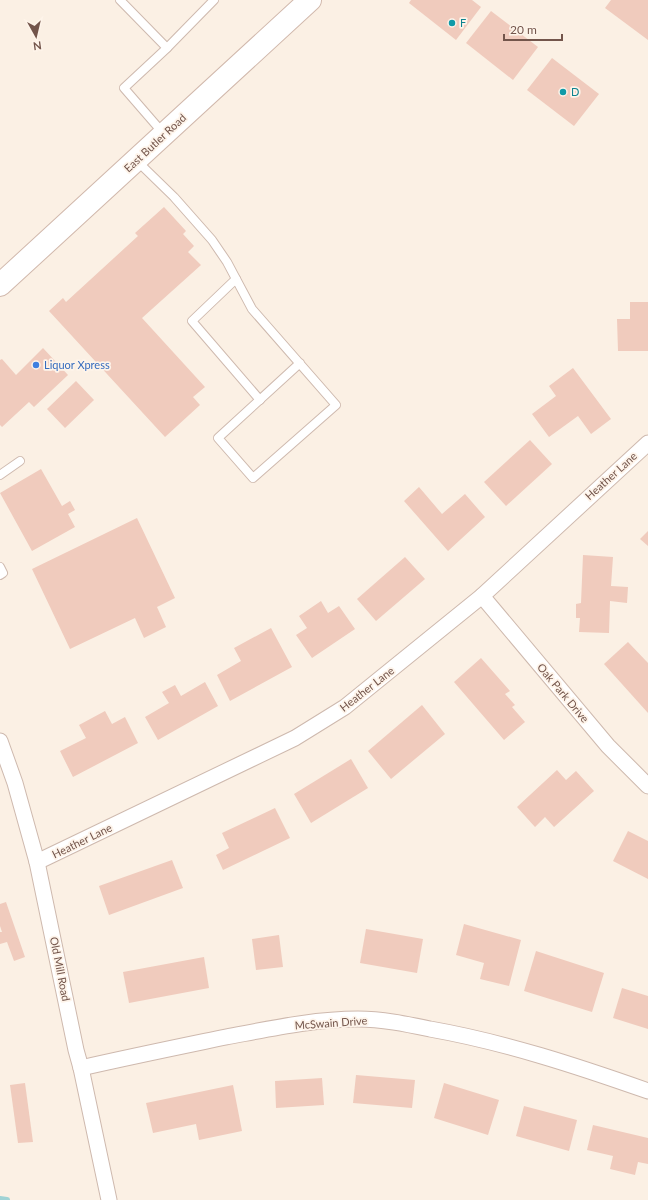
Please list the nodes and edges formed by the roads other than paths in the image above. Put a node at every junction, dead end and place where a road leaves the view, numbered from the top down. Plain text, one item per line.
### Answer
1 (120, 0) edge
2 (214, 0) edge
3 (308, 1) edge
4 (166, 48) junction
5 (164, 134) junction
6 (136, 160) junction
7 (236, 279) junction
8 (0, 286) edge
9 (300, 363) junction
10 (260, 400) junction
11 (648, 443) edge
12 (20, 460) dead end
13 (0, 475) edge
14 (0, 567) edge
15 (0, 575) edge
16 (482, 596) junction
17 (0, 741) edge
18 (648, 786) edge
19 (38, 862) junction
20 (81, 1068) junction
21 (648, 1090) edge
22 (109, 1200) edge

1 - 4 lane
2 - 4 lane
3 - 5 main road, East Butler Road
4 - 5 lane
5 - 6 main road, East Butler Road
6 - 7 lane
6 - 8 main road, East Butler Road
7 - 9 lane
7 - 10 lane
9 - 10 lane
9 - 10 lane
11 - 16 street, Heather Lane
12 - 13 lane
14 - 15 lane
16 - 18 street, Oak Park Drive
16 - 19 street, Heather Lane
17 - 19 street, Old Mill Road
19 - 20 street, Old Mill Road
20 - 21 street, McSwain Drive
20 - 22 street, Old Mill Road

